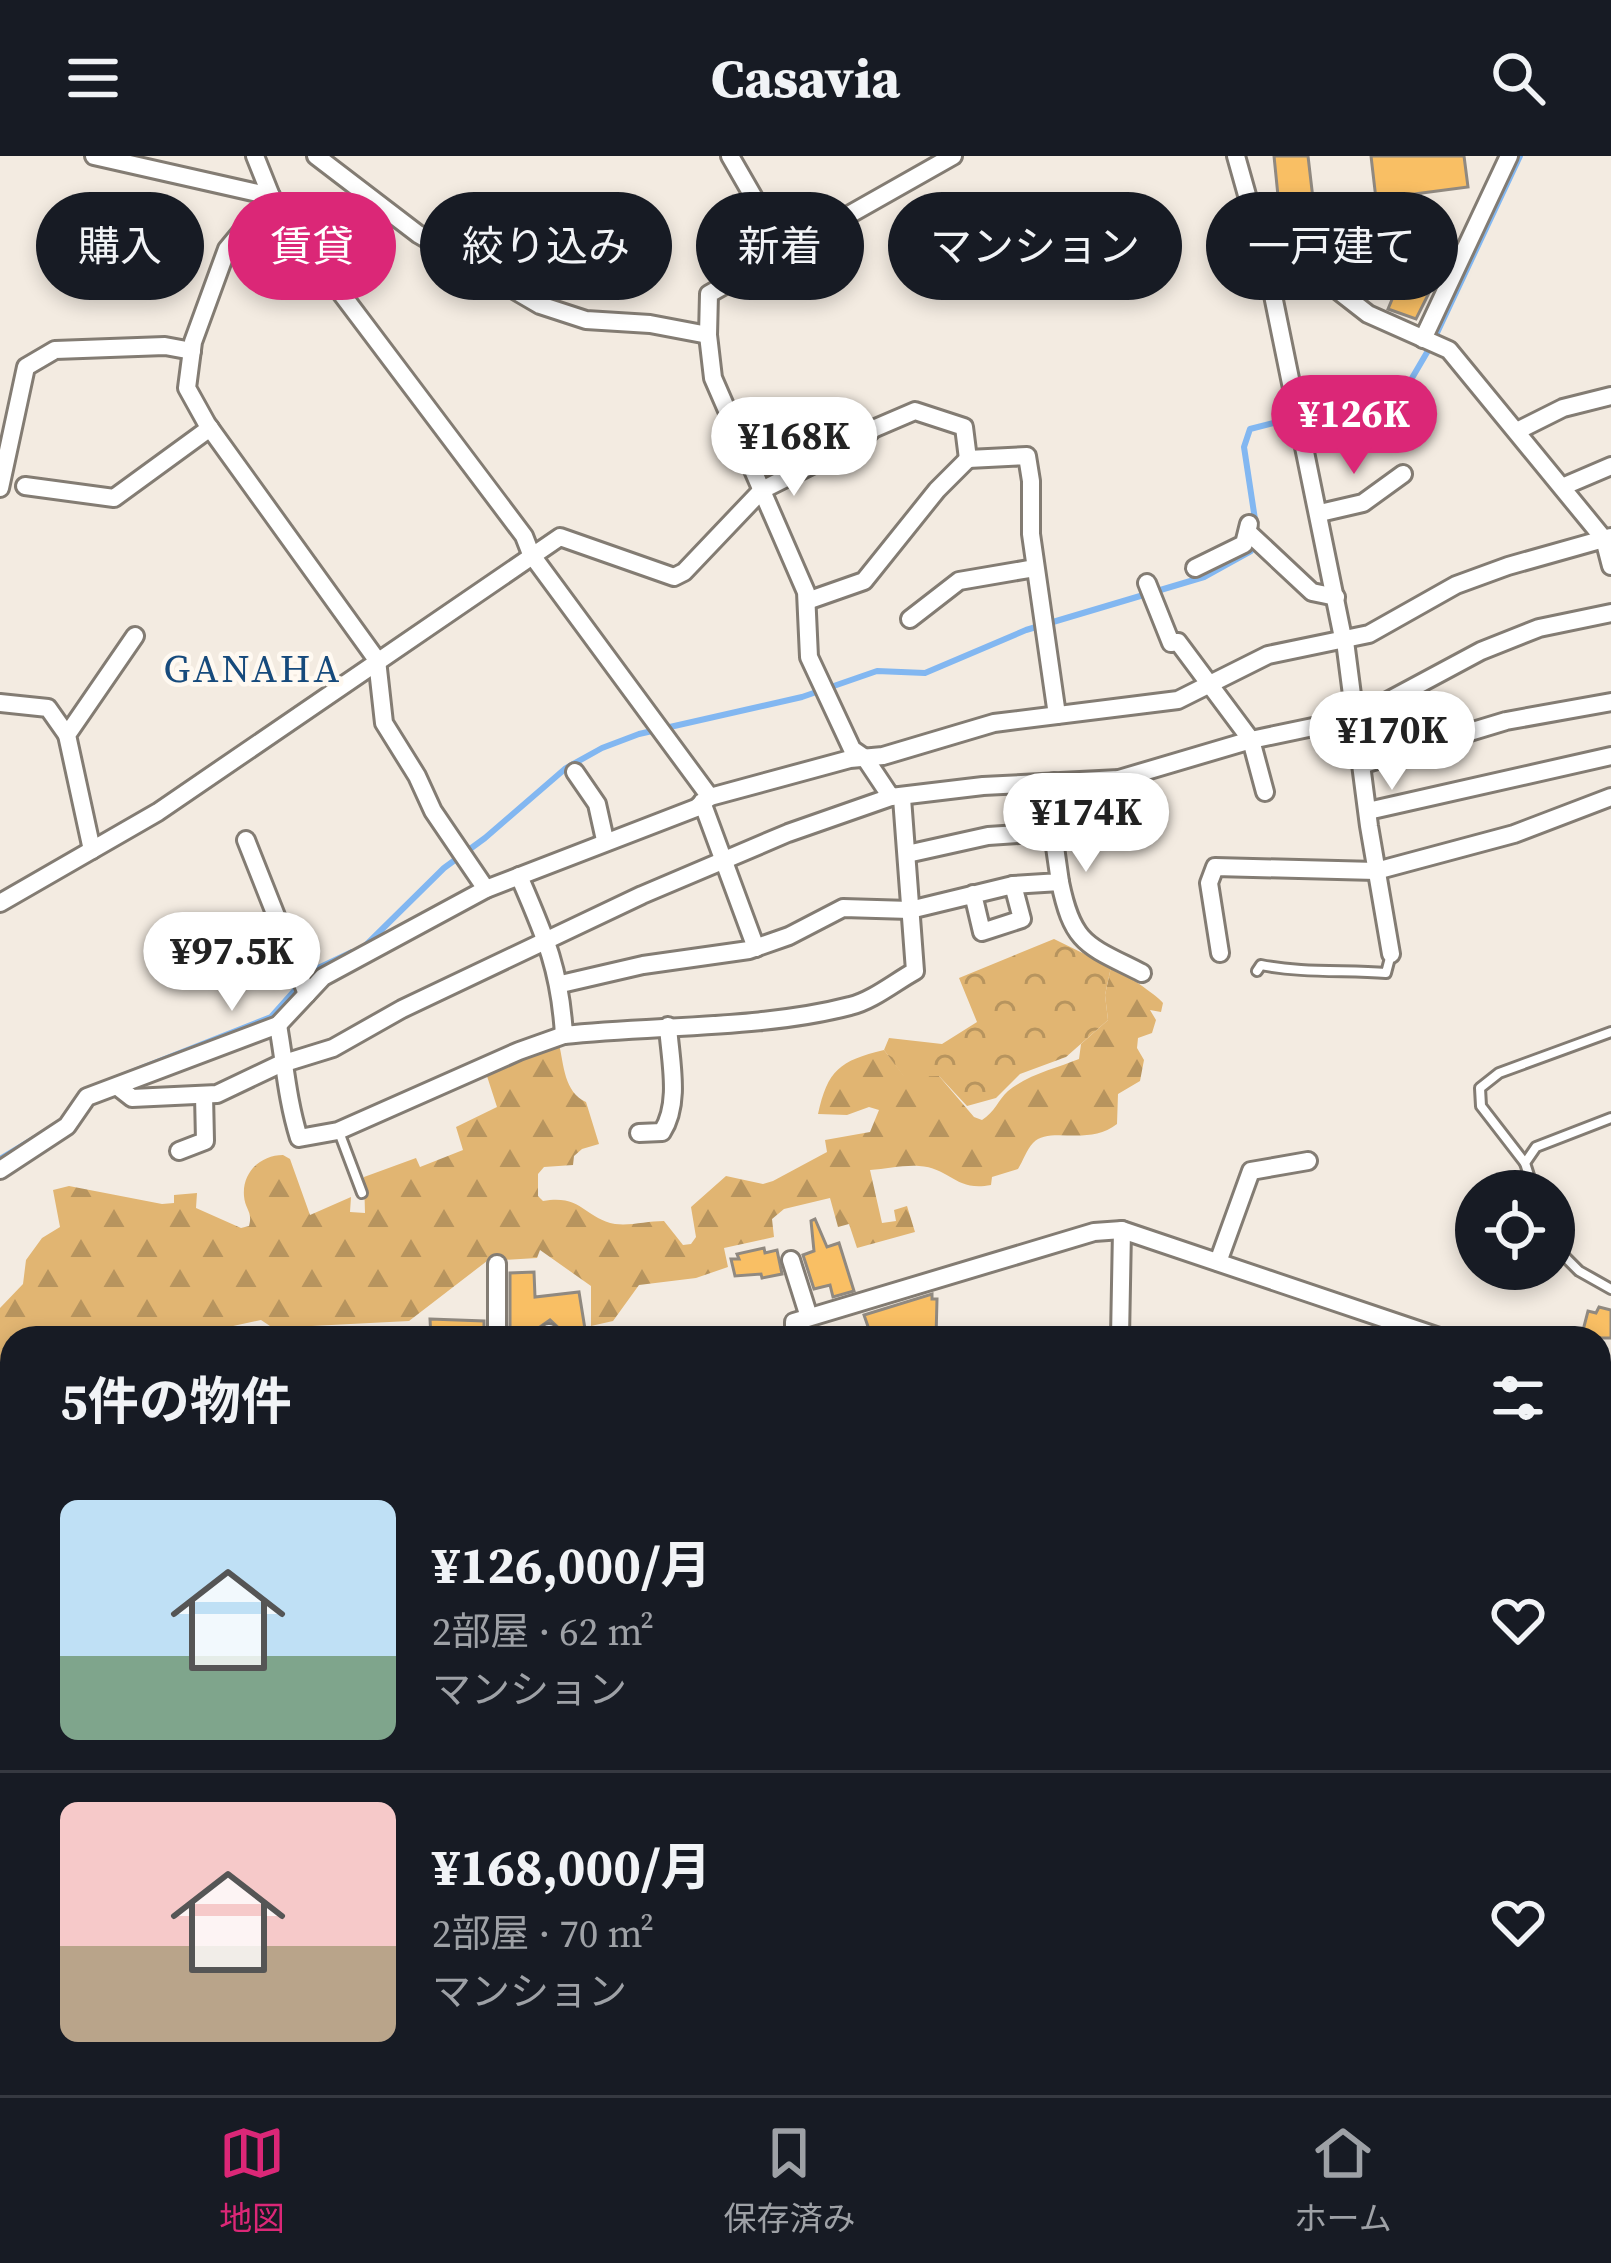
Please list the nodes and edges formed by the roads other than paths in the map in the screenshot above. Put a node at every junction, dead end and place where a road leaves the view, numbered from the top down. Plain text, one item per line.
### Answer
1 (94, 156) edge
2 (255, 156) edge
3 (316, 156) edge
4 (730, 156) edge
5 (953, 156) edge
6 (1236, 156) edge
7 (1509, 156) edge
8 (253, 192) edge
9 (269, 192) edge
10 (751, 192) edge
11 (1246, 192) edge
12 (864, 206) edge
13 (228, 247) edge
14 (348, 300) edge
15 (709, 300) edge
16 (1274, 300) edge
17 (1349, 300) edge
18 (708, 334) junction
19 (1423, 339) junction
20 (192, 351) junction
21 (1611, 396) edge
22 (210, 428) junction
23 (1517, 431) junction
24 (968, 459) junction
25 (1611, 466) edge
26 (1402, 474) dead end
27 (25, 486) dead end
28 (1562, 487) junction
29 (0, 488) edge
30 (762, 490) junction
31 (1320, 513) junction
32 (1607, 538) edge
33 (531, 554) junction
34 (1611, 566) edge
35 (1035, 568) junction
36 (1195, 568) dead end
37 (1147, 583) dead end
38 (1336, 596) junction
39 (807, 601) junction
40 (1611, 613) edge
41 (910, 619) dead end
42 (135, 636) dead end
43 (1344, 637) junction
44 (377, 660) junction
45 (1213, 685) junction
46 (1611, 702) edge
47 (0, 703) edge
48 (1057, 715) junction
49 (1356, 718) junction
50 (67, 735) junction
51 (1252, 740) junction
52 (1611, 756) edge
53 (865, 758) junction
54 (1364, 764) junction
55 (575, 772) dead end
56 (1119, 779) junction
57 (1054, 782) junction
58 (1265, 792) dead end
59 (1611, 796) edge
60 (897, 798) junction
61 (706, 800) junction
62 (1367, 811) junction
63 (1053, 832) junction
64 (246, 840) dead end
65 (605, 840) junction
66 (92, 850) junction
67 (908, 854) junction
68 (723, 860) junction
69 (1376, 871) junction
70 (519, 876) junction
71 (1060, 882) junction
72 (1013, 885) junction
73 (486, 889) junction
74 (973, 894) junction
75 (0, 903) edge
76 (910, 910) junction
77 (546, 938) junction
78 (756, 948) junction
79 (1220, 953) dead end
80 (1391, 954) joint
81 (1257, 971) dead end
82 (1142, 973) dead end
83 (561, 984) junction
84 (307, 993) junction
85 (278, 1025) junction
86 (668, 1026) junction
87 (1611, 1032) edge
88 (564, 1035) junction
89 (285, 1063) junction
90 (118, 1087) junction
91 (204, 1095) junction
92 (1611, 1118) edge
93 (338, 1130) junction
94 (639, 1133) dead end
95 (179, 1150) dead end
96 (1308, 1161) dead end
97 (1525, 1163) junction
98 (0, 1170) edge
99 (1527, 1170) edge
100 (362, 1193) dead end
101 (1122, 1230) junction
102 (790, 1260) dead end
103 (1218, 1262) junction
104 (497, 1264) dead end
105 (1575, 1266) edge
106 (1611, 1289) edge
107 (809, 1317) junction
108 (497, 1326) edge
109 (794, 1326) edge
110 (1120, 1326) edge
111 (1401, 1326) edge
112 (0, 1825) edge
113 (0, 1836) edge

1 - 8 street
2 - 9 street
3 - 18 street
4 - 10 street
5 - 12 street
6 - 11 street
7 - 19 street
13 - 20 street
14 - 33 street
15 - 18 street
16 - 31 street
17 - 19 street
18 - 30 street
19 - 23 street
20 - 22 street
20 - 29 street
21 - 23 street
22 - 27 street
22 - 44 street
23 - 28 street
24 - 30 street
24 - 35 street
24 - 39 street
25 - 28 street
26 - 31 street
28 - 32 street
30 - 33 street
30 - 39 street
31 - 38 street
32 - 34 street
32 - 43 street
33 - 44 street
33 - 61 street
35 - 41 street
35 - 48 street
36 - 38 street
37 - 45 street
38 - 43 street
39 - 53 street
40 - 49 street
42 - 50 street
43 - 45 street
43 - 49 street
44 - 66 street
44 - 73 street
45 - 48 street
45 - 51 street
46 - 54 street
47 - 50 street
48 - 53 street
49 - 51 street
49 - 54 street
50 - 66 street
51 - 56 street
51 - 58 street
52 - 62 street
53 - 60 street
53 - 61 street
54 - 62 street
55 - 65 street
56 - 57 street
56 - 63 street
57 - 60 street
57 - 63 street
59 - 69 street
60 - 67 street
60 - 68 street
61 - 65 street
61 - 68 street
62 - 69 street
63 - 67 street
63 - 71 street
64 - 84 street
65 - 70 street
66 - 75 street
67 - 76 street
68 - 77 street
68 - 78 street
69 - 79 street
69 - 80 street
70 - 73 street
70 - 77 street
71 - 72 street
71 - 82 street
72 - 74 street
72 - 74 street
73 - 84 street
74 - 76 street
76 - 78 street
76 - 86 street
77 - 83 street
77 - 89 street
78 - 83 street
80 - 81 lane
83 - 88 street
84 - 85 street
85 - 89 street
85 - 90 street
86 - 88 street
86 - 94 street
87 - 97 lane
88 - 93 street
89 - 91 street
89 - 93 street
90 - 91 street
90 - 98 street
91 - 95 street
92 - 97 lane
93 - 100 lane
96 - 103 street
97 - 99 lane
101 - 103 street
101 - 107 street
101 - 110 street
102 - 107 street
103 - 111 street
104 - 108 street
105 - 106 lane
107 - 109 street
112 - 113 lane

